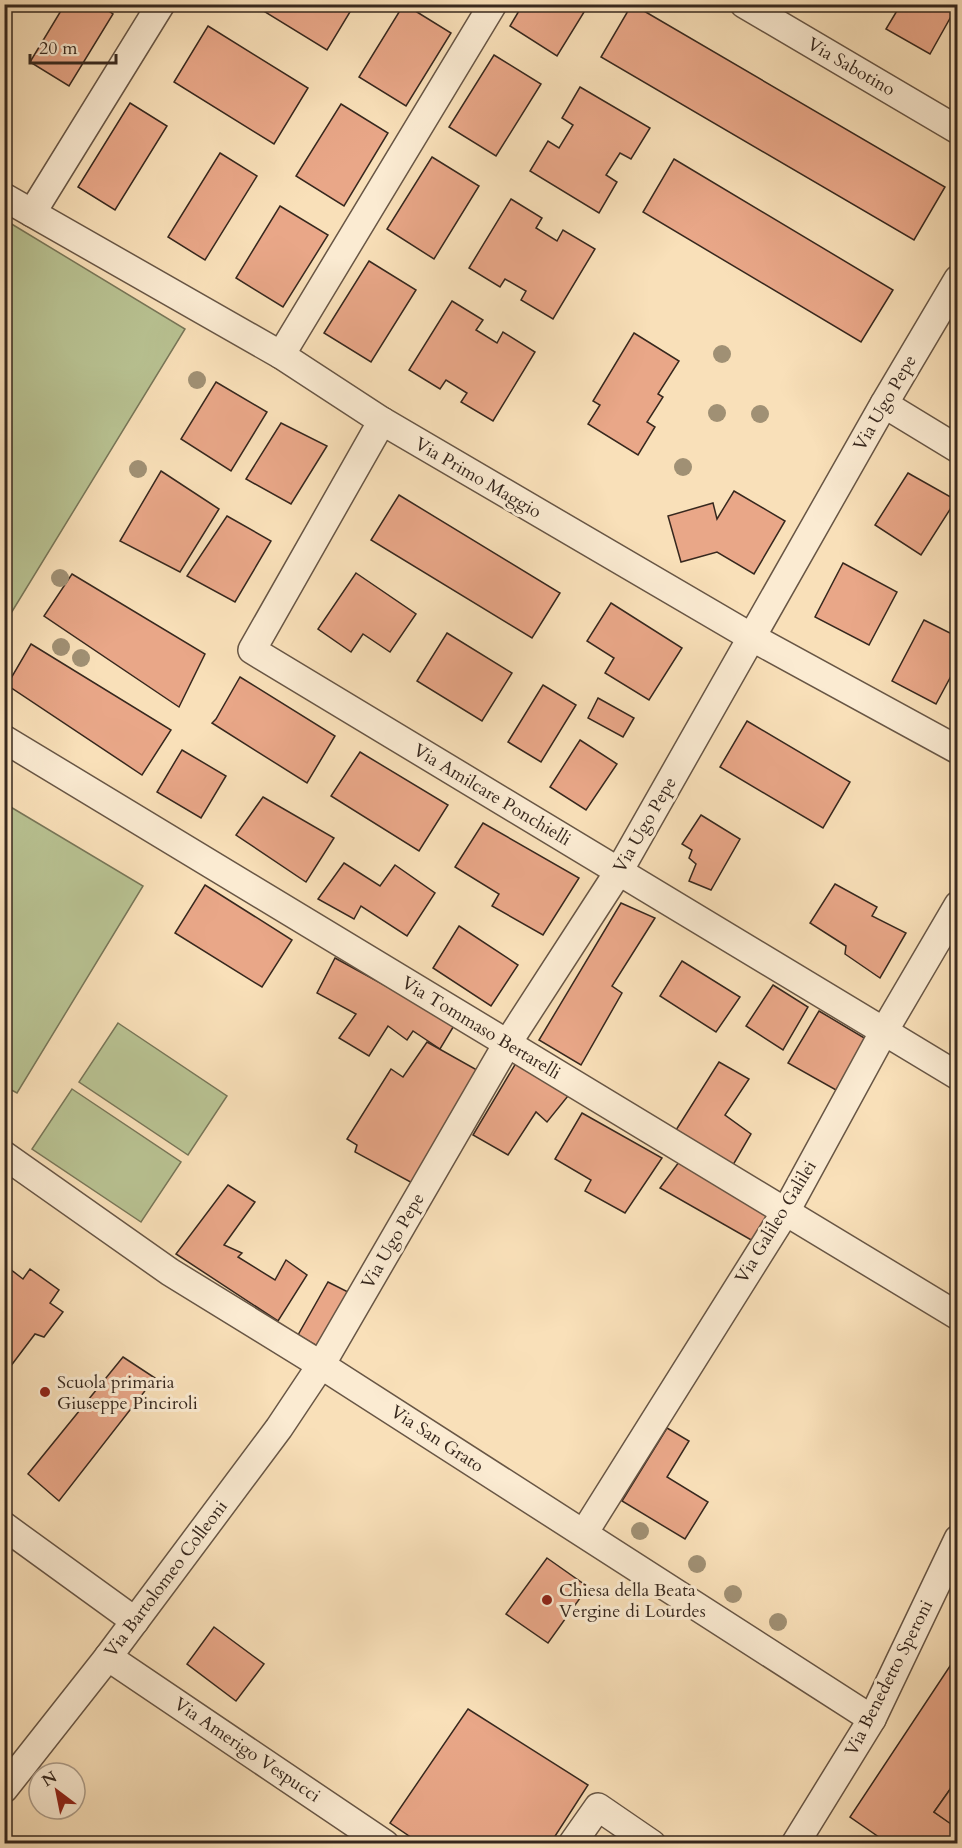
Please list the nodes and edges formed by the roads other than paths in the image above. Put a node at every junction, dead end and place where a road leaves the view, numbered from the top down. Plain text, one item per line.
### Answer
1 (161, 4) edge
2 (494, 4) edge
3 (744, 4) edge
4 (957, 130) edge
5 (4, 197) edge
6 (32, 213) junction
7 (957, 279) edge
8 (281, 355) junction
9 (884, 404) junction
10 (382, 421) junction
11 (957, 449) edge
12 (753, 638) junction
13 (4, 739) edge
14 (957, 750) edge
15 (619, 871) junction
16 (957, 905) edge
17 (883, 1033) junction
18 (507, 1044) junction
19 (957, 1076) edge
20 (4, 1155) edge
21 (786, 1211) junction
22 (957, 1316) edge
23 (321, 1365) junction
24 (4, 1526) edge
25 (584, 1533) junction
26 (957, 1539) edge
27 (135, 1621) junction
28 (108, 1657) junction
29 (872, 1719) junction
30 (4, 1789) edge
31 (385, 1844) edge
32 (572, 1844) edge
33 (652, 1844) edge
34 (795, 1844) edge

1 - 6 street
2 - 8 street
3 - 4 street, Via Sabotino
5 - 6 street, Via Primo Maggio
6 - 8 street, Via Primo Maggio
7 - 9 street, Via Ugo Pepe
8 - 10 street, Via Primo Maggio
9 - 11 street
9 - 12 street, Via Ugo Pepe
10 - 12 street, Via Primo Maggio
10 - 15 street, Via Amilcare Ponchielli
12 - 14 street, Via Primo Maggio
12 - 15 street, Via Ugo Pepe
13 - 18 street, Via Tommaso Bertarelli
15 - 17 street, Via Amilcare Ponchielli
15 - 18 street, Via Ugo Pepe
16 - 17 street, Via Galileo Galilei
17 - 19 street, Via Amilcare Ponchielli
17 - 21 street, Via Galileo Galilei
18 - 21 street, Via Tommaso Bertarelli
18 - 23 street, Via Ugo Pepe
20 - 23 street, Via San Grato
21 - 22 street, Via Tommaso Bertarelli
21 - 25 street, Via Galileo Galilei
23 - 25 street, Via San Grato
23 - 27 street, Via Bartolomeo Colleoni
24 - 27 street
25 - 29 street, Via San Grato
26 - 29 street, Via Benedetto Speroni
27 - 28 street, Via Bartolomeo Colleoni
28 - 30 street, Via Bartolomeo Colleoni
28 - 31 street, Via Amerigo Vespucci
29 - 34 street, Via Benedetto Speroni
32 - 33 street

